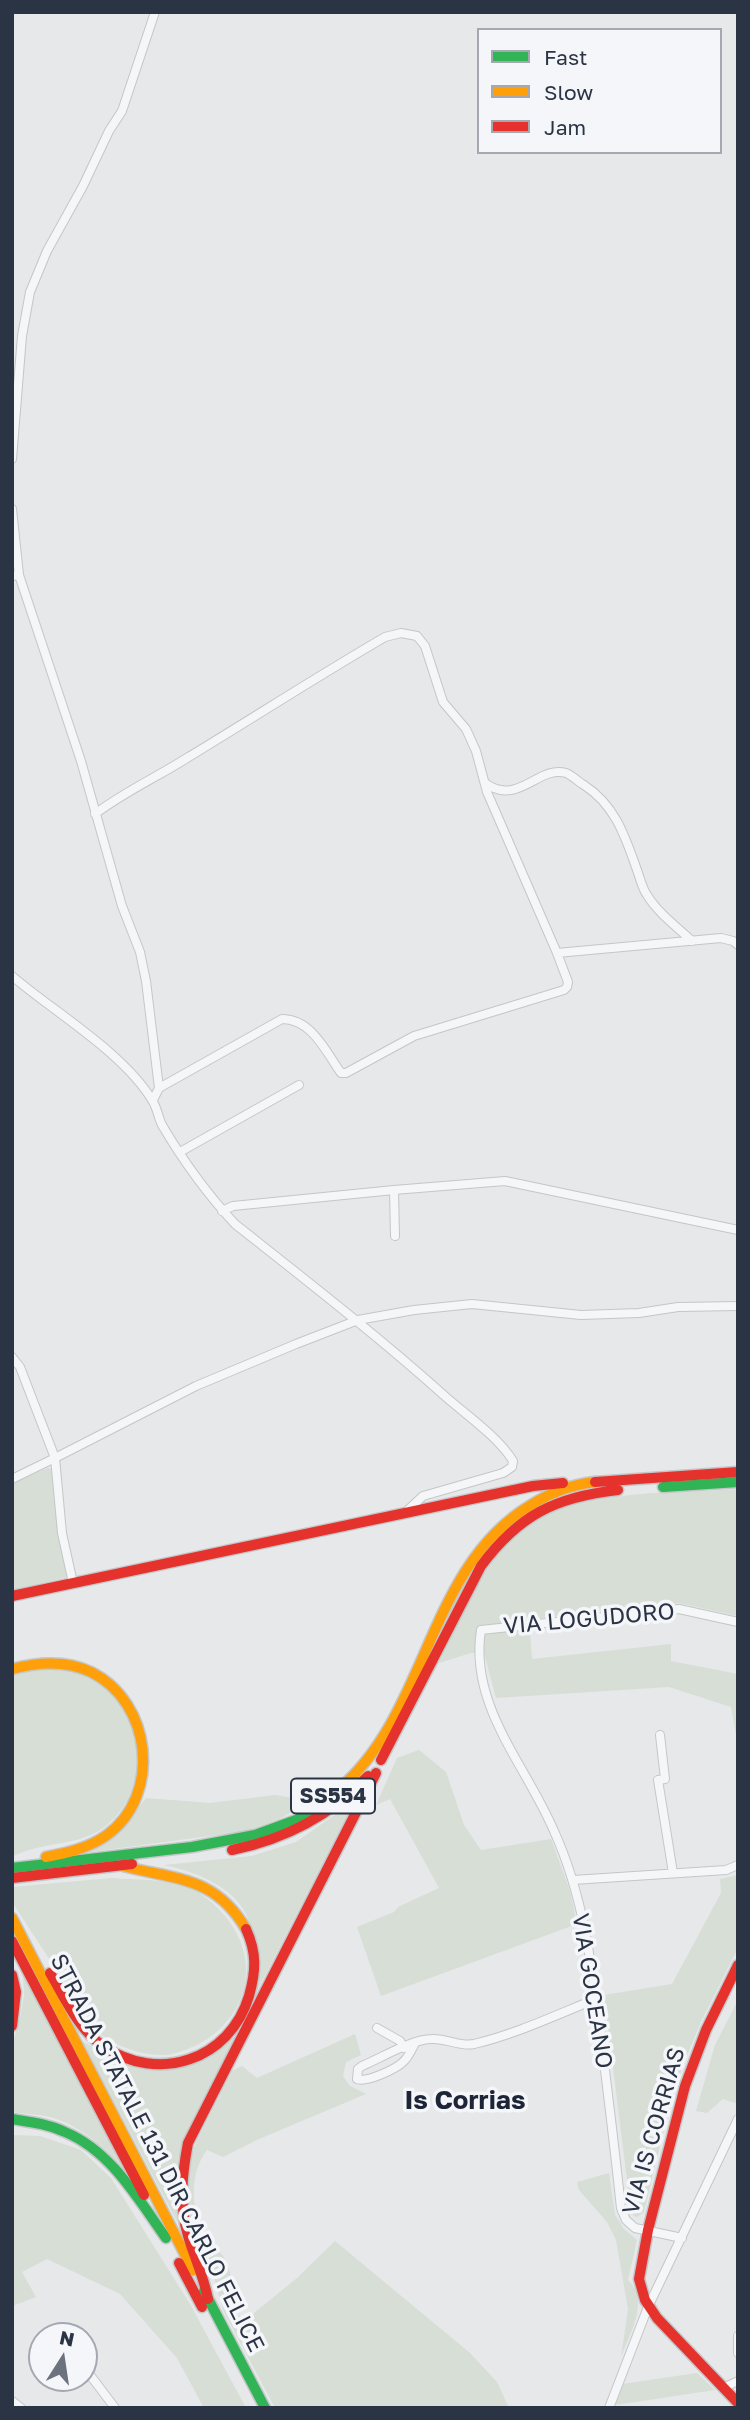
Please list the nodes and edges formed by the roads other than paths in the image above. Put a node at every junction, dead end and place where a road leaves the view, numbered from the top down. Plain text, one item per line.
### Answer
1 (155, 12) edge
2 (12, 459) edge
3 (12, 509) edge
4 (16, 575) edge
5 (485, 783) junction
6 (95, 814) junction
7 (692, 941) junction
8 (738, 945) edge
9 (557, 953) junction
10 (12, 976) edge
11 (16, 984) edge
12 (299, 1084) dead end
13 (159, 1088) junction
14 (153, 1100) junction
15 (180, 1152) junction
16 (394, 1189) junction
17 (222, 1211) junction
18 (738, 1230) edge
19 (395, 1236) dead end
20 (738, 1306) edge
21 (358, 1320) junction
22 (12, 1357) edge
23 (55, 1458) junction
24 (738, 1472) edge
25 (12, 1479) edge
26 (599, 1482) junction
27 (738, 1482) edge
28 (403, 1514) junction
29 (73, 1583) junction
30 (12, 1595) edge
31 (738, 1622) edge
32 (481, 1630) joint
33 (12, 1669) edge
34 (660, 1735) dead end
35 (381, 1759) junction
36 (122, 1865) junction
37 (738, 1865) edge
38 (17, 1868) edge
39 (673, 1873) junction
40 (12, 1878) edge
41 (573, 1880) junction
42 (12, 1918) edge
43 (17, 1939) edge
44 (738, 1965) edge
45 (12, 1975) edge
46 (596, 1999) junction
47 (12, 2026) edge
48 (377, 2028) dead end
49 (415, 2043) junction
50 (404, 2048) junction
51 (12, 2119) edge
52 (737, 2125) edge
53 (648, 2230) junction
54 (166, 2238) junction
55 (681, 2238) junction
56 (208, 2299) junction
57 (650, 2309) junction
58 (738, 2336) edge
59 (738, 2353) edge
60 (738, 2381) edge
61 (98, 2386) edge
62 (723, 2388) junction
63 (12, 2401) edge
64 (738, 2403) edge
65 (21, 2408) edge
66 (115, 2408) edge
67 (256, 2408) edge
68 (265, 2408) edge
69 (609, 2408) edge

1 - 2 street
3 - 4 street
4 - 6 street
5 - 6 street
5 - 7 street
5 - 9 street
6 - 13 street
7 - 8 street
7 - 9 street
9 - 13 street
10 - 11 street
11 - 14 street
12 - 15 street
13 - 14 street
14 - 15 street
15 - 17 street
16 - 17 street
16 - 18 street
16 - 19 street
17 - 21 street
20 - 21 street
21 - 23 street
21 - 28 street
22 - 23 street
23 - 25 street
23 - 29 street
24 - 26 main road, SS554
26 - 28 main road
26 - 38 main road, SS554
27 - 35 main road, SS554
28 - 29 main road
29 - 30 main road
31 - 32 street, VIA LOGUDORO
32 - 41 street, VIA GOCEANO
33 - 38 main road
34 - 39 street
35 - 36 main road, SS554
35 - 56 main road
36 - 40 main road, SS554
36 - 43 main road
37 - 39 street
39 - 41 street
41 - 46 street, VIA GOCEANO
42 - 43 main road, STRADA STATALE 131 DIR CARLO FELICE
43 - 54 main road, STRADA STATALE 131 DIR CARLO FELICE
43 - 56 main road, STRADA STATALE 131 DIR CARLO FELICE
44 - 53 main road, VIA IS CORRIAS
45 - 47 main road
46 - 49 street
46 - 53 street, VIA GOCEANO
48 - 50 street
49 - 50 street
49 - 50 street
51 - 54 main road
52 - 55 street
53 - 55 street
53 - 57 main road, VIA IS CORRIAS
54 - 67 main road, STRADA STATALE 131 DIR CARLO FELICE
55 - 57 street
56 - 68 main road, STRADA STATALE 131 DIR CARLO FELICE
57 - 62 main road
57 - 69 street
58 - 59 street
60 - 62 street
61 - 66 street
62 - 64 main road
63 - 65 street

